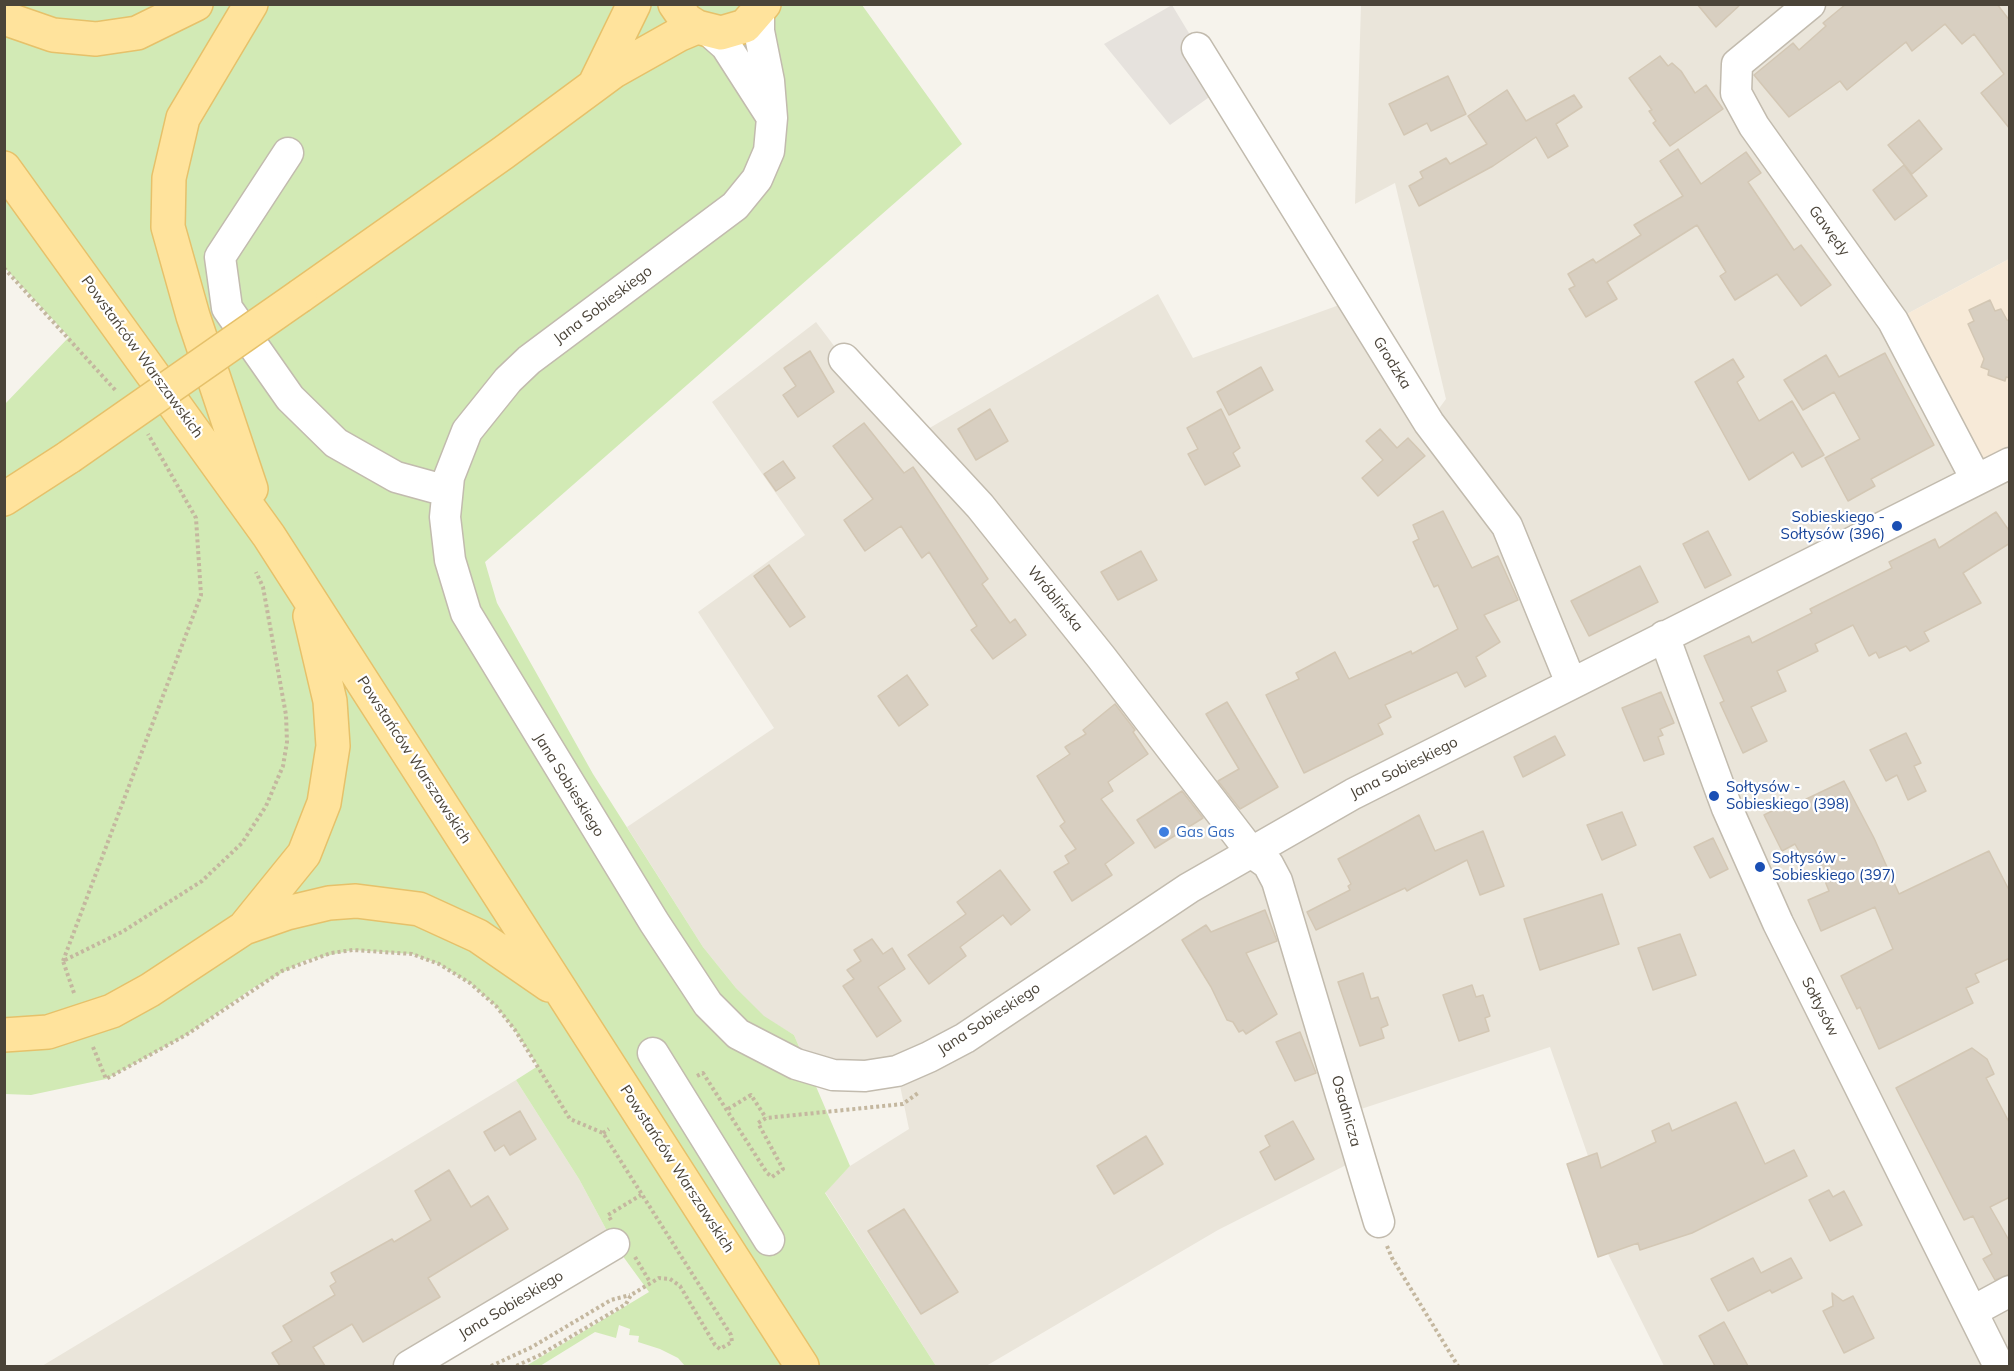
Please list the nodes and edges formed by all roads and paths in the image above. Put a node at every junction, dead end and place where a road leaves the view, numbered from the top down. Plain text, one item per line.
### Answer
1 (196, 4) edge
2 (251, 4) edge
3 (634, 4) edge
4 (666, 4) edge
5 (1810, 4) edge
6 (762, 9) edge
7 (4, 18) edge
8 (694, 21) edge
9 (1197, 48) dead end
10 (604, 78) junction
11 (772, 118) junction
12 (288, 153) dead end
13 (4, 168) edge
14 (844, 359) dead end
15 (2010, 463) edge
16 (1976, 479) junction
17 (447, 491) junction
18 (4, 499) edge
19 (269, 536) junction
20 (250, 564) dead end
21 (302, 586) junction
22 (201, 595) dead end
23 (1664, 636) junction
24 (1571, 683) junction
25 (1251, 852) junction
26 (244, 928) junction
27 (63, 961) junction
28 (74, 993) dead end
29 (564, 996) junction
30 (4, 1035) edge
31 (93, 1047) dead end
32 (653, 1053) dead end
33 (694, 1078) dead end
34 (903, 1104) dead end
35 (728, 1109) junction
36 (766, 1118) junction
37 (609, 1129) dead end
38 (603, 1133) junction
39 (641, 1195) junction
40 (611, 1213) dead end
41 (1379, 1222) joint
42 (769, 1240) dead end
43 (614, 1244) dead end
44 (2010, 1291) edge
45 (631, 1294) junction
46 (1973, 1311) junction
47 (409, 1366) edge
48 (490, 1366) edge
49 (516, 1366) edge
50 (802, 1366) edge
51 (1458, 1366) edge
52 (1999, 1366) edge

1 - 7 main road
2 - 19 main road
3 - 10 main road
4 - 10 main road
5 - 16 street, Gawędy
6 - 8 main road
6 - 11 street, Jana Sobieskiego
8 - 10 main road
8 - 11 street
9 - 24 street, Grodzka
10 - 18 main road, bridge
11 - 17 street, Jana Sobieskiego
12 - 17 street
13 - 19 main road, Powstańców Warszawskich
14 - 25 street, Wróblińska
15 - 16 street, Jana Sobieskiego
16 - 23 street, Jana Sobieskiego
17 - 25 street, Jana Sobieskiego
19 - 21 main road, Powstańców Warszawskich
20 - 27 path
21 - 26 main road
21 - 29 main road, Powstańców Warszawskich
22 - 27 path
23 - 24 street, Jana Sobieskiego
23 - 46 street, Sołtysów
24 - 25 street, Jana Sobieskiego
25 - 41 street, Osadnicza
26 - 29 main road
26 - 30 main road
27 - 28 path
29 - 50 main road, Powstańców Warszawskich
31 - 38 path
32 - 42 street
33 - 35 path
34 - 36 path
35 - 36 path
35 - 36 path
37 - 38 path
38 - 39 path
39 - 40 path
39 - 45 path
41 - 51 path
43 - 47 street, Jana Sobieskiego
44 - 46 street
45 - 48 path
45 - 49 path
46 - 52 street, Sołtysów

